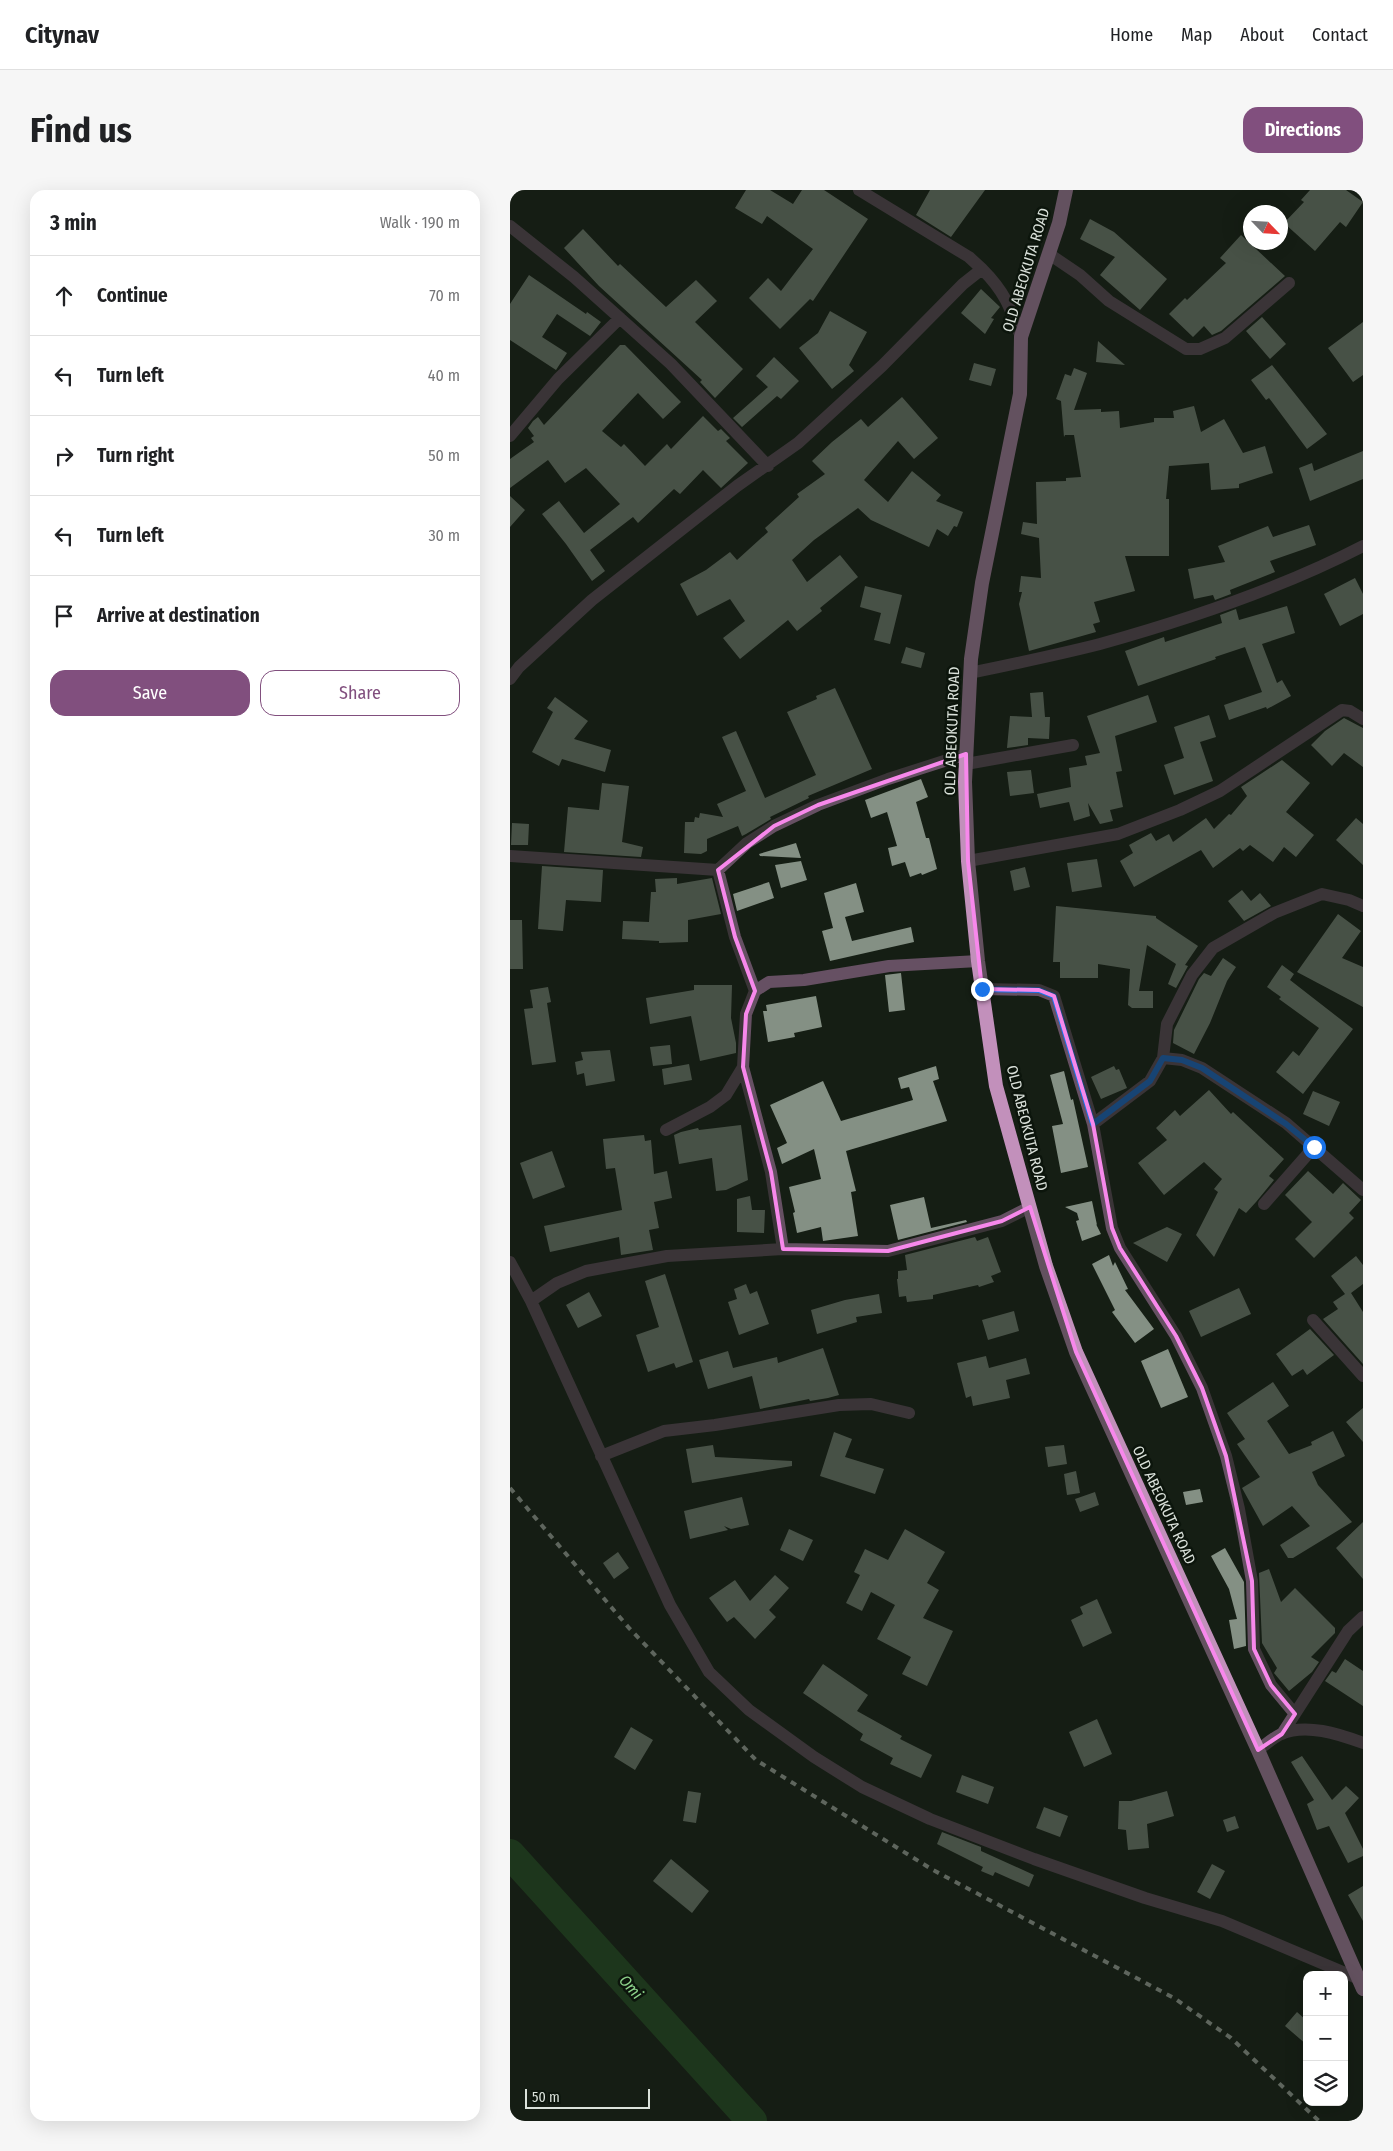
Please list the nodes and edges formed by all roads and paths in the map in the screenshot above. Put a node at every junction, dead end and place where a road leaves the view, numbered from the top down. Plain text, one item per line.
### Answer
1 (859, 190) edge
2 (1066, 190) edge
3 (510, 226) edge
4 (1049, 254) junction
5 (982, 269) junction
6 (1289, 283) dead end
7 (620, 318) junction
8 (1021, 337) junction
9 (510, 436) edge
10 (768, 466) junction
11 (1363, 546) edge
12 (514, 664) edge
13 (970, 673) junction
14 (510, 679) edge
15 (1363, 719) edge
16 (1073, 745) dead end
17 (966, 759) junction
18 (510, 856) edge
19 (968, 861) junction
20 (718, 870) junction
21 (1363, 906) edge
22 (978, 961) junction
23 (982, 989) junction
24 (755, 990) junction
25 (1163, 1058) junction
26 (743, 1067) junction
27 (1093, 1124) junction
28 (666, 1130) dead end
29 (1314, 1147) junction
30 (1363, 1190) edge
31 (1264, 1204) dead end
32 (1030, 1207) junction
33 (783, 1249) junction
34 (510, 1262) edge
35 (532, 1301) junction
36 (1313, 1320) dead end
37 (1363, 1376) edge
38 (909, 1413) dead end
39 (601, 1456) junction
40 (1363, 1617) edge
41 (1295, 1714) junction
42 (1282, 1734) junction
43 (1363, 1743) edge
44 (1258, 1750) junction
45 (1360, 1983) edge

1 - 5 street
2 - 4 highway, OLD ABEOKUTA ROAD
3 - 7 street
4 - 6 street
4 - 8 highway, OLD ABEOKUTA ROAD
5 - 8 street
5 - 10 street
7 - 9 street
7 - 10 street
8 - 13 highway, OLD ABEOKUTA ROAD
10 - 12 street
11 - 13 street
12 - 14 street
13 - 17 highway, OLD ABEOKUTA ROAD
15 - 19 street
16 - 17 street
17 - 19 highway, OLD ABEOKUTA ROAD
17 - 20 street
18 - 20 street
19 - 22 highway, OLD ABEOKUTA ROAD
20 - 24 street
21 - 25 street
22 - 23 highway, OLD ABEOKUTA ROAD
22 - 24 street
23 - 27 street
23 - 32 highway, OLD ABEOKUTA ROAD
24 - 26 street
25 - 27 street
25 - 29 street
26 - 28 street
26 - 33 street
27 - 41 street
29 - 30 street
29 - 31 street
32 - 33 street
32 - 44 highway, OLD ABEOKUTA ROAD
33 - 35 street
34 - 35 street
35 - 39 street
36 - 37 street
38 - 39 street
39 - 45 street
40 - 41 street
41 - 42 street
42 - 43 street
42 - 44 street
44 - 45 highway, OLD ABEOKUTA ROAD

